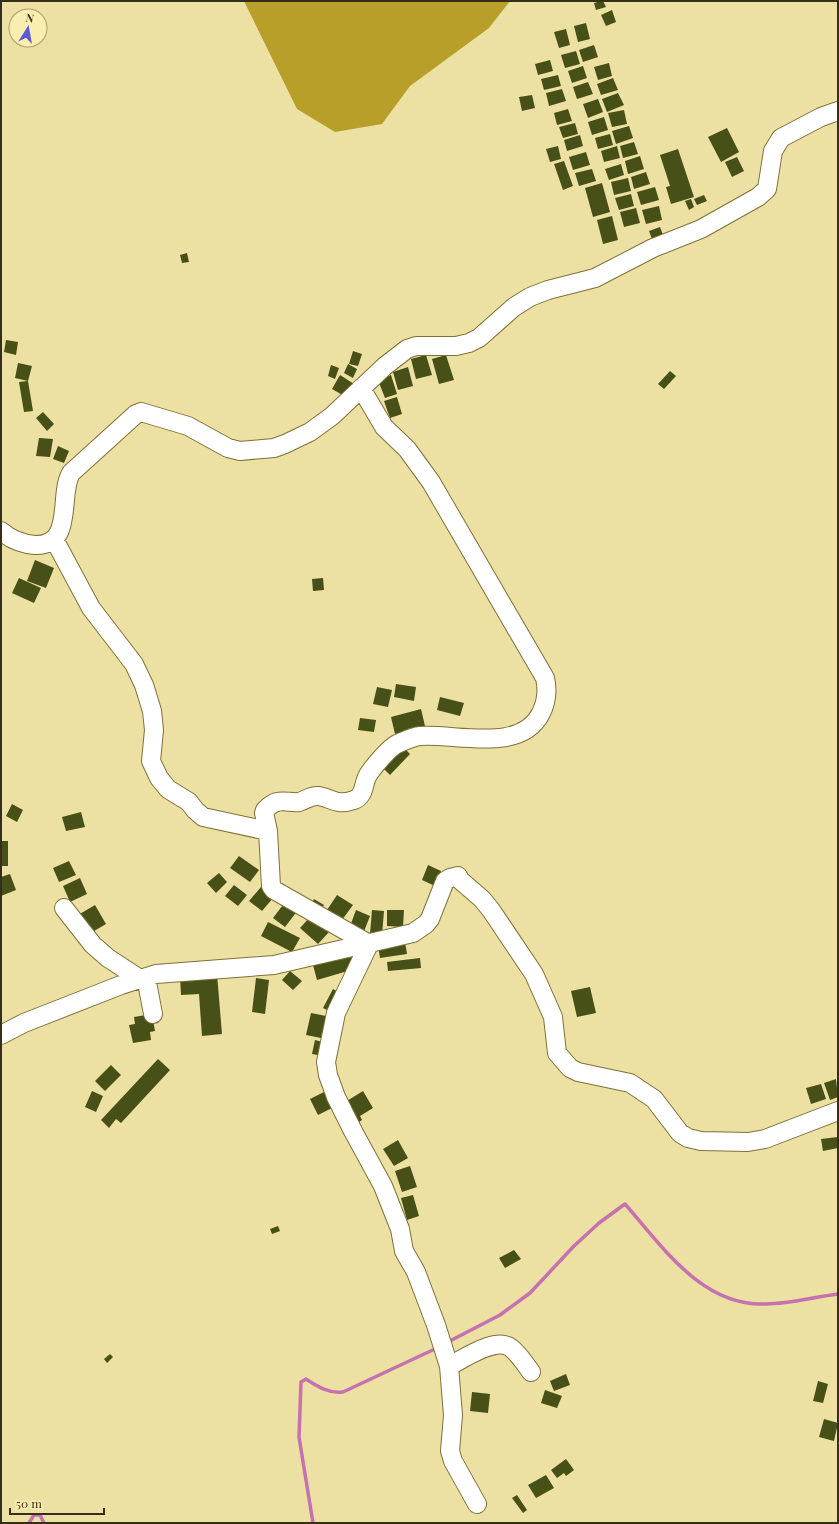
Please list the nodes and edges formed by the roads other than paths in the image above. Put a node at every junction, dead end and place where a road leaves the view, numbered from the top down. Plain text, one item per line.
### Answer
1 (838, 111) edge
2 (361, 388) junction
3 (1, 531) edge
4 (54, 539) junction
5 (268, 831) junction
6 (64, 908) dead end
7 (369, 944) junction
8 (143, 978) junction
9 (153, 1014) dead end
10 (1, 1035) edge
11 (838, 1111) edge
12 (449, 1366) junction
13 (531, 1372) dead end
14 (477, 1504) dead end

1 - 2 street
2 - 4 street
2 - 5 street
3 - 4 street
4 - 5 street
5 - 7 street
6 - 8 street
7 - 8 street
7 - 11 street
7 - 12 street
8 - 9 street
8 - 10 street
12 - 13 street
12 - 14 street

